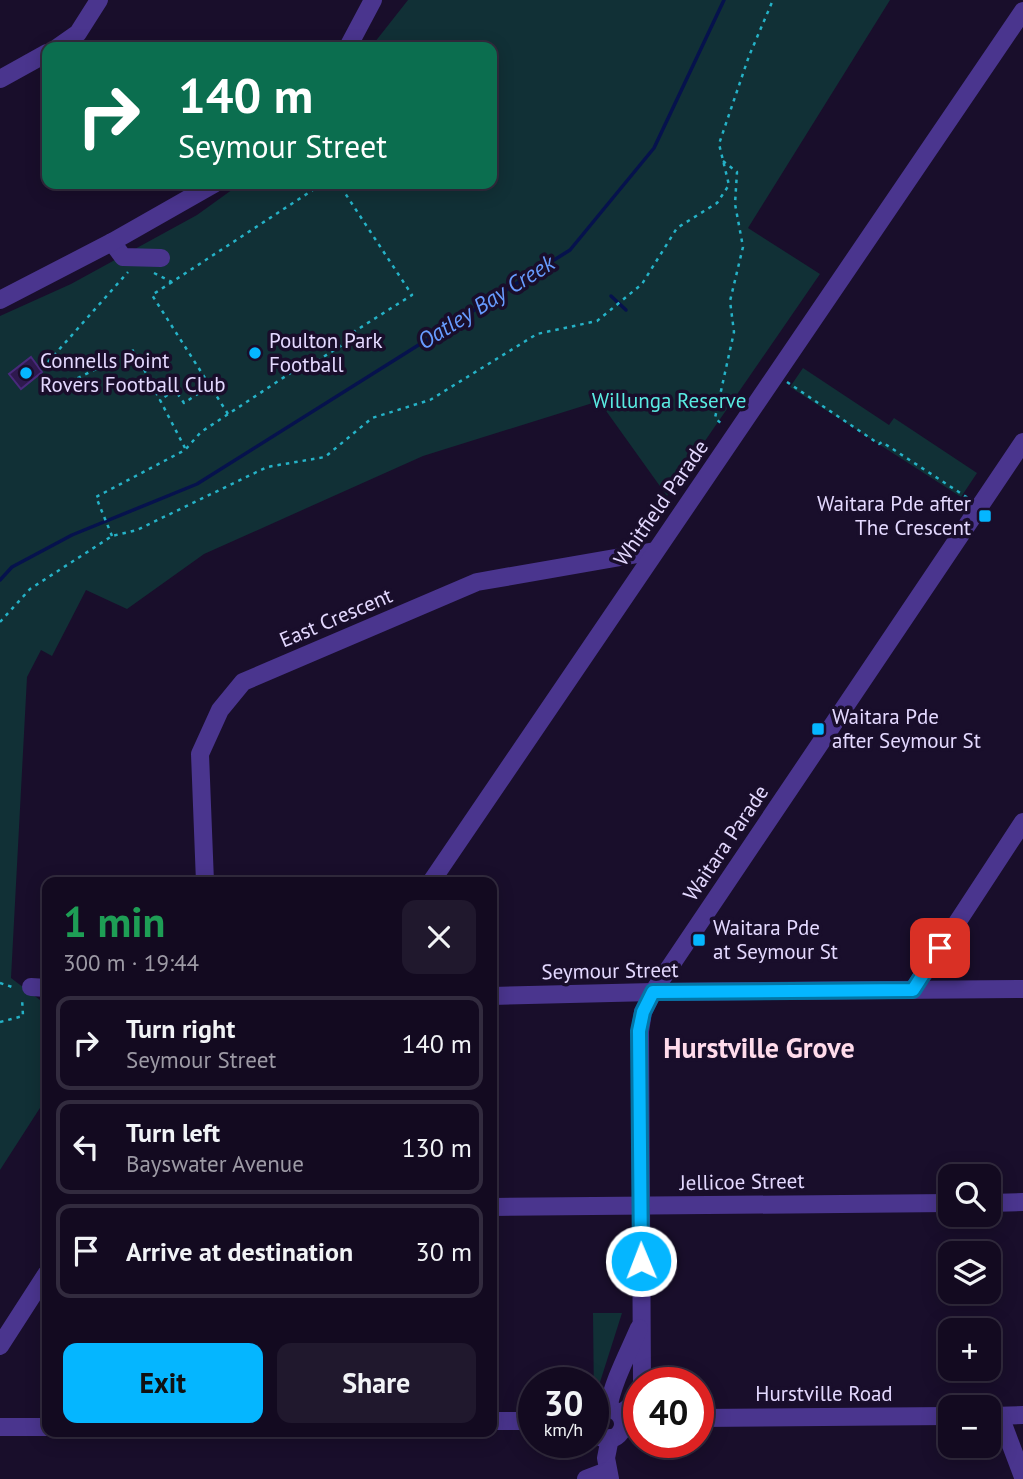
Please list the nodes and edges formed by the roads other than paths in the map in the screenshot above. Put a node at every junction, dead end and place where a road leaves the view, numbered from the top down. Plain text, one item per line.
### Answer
1 (99, 0) edge
2 (373, 0) edge
3 (1023, 11) edge
4 (65, 42) edge
5 (351, 42) edge
6 (42, 56) edge
7 (0, 79) edge
8 (205, 189) edge
9 (112, 242) junction
10 (161, 258) dead end
11 (0, 300) edge
12 (1023, 442) edge
13 (655, 551) junction
14 (1023, 821) edge
15 (205, 877) edge
16 (434, 877) edge
17 (1023, 989) edge
18 (913, 990) junction
19 (653, 992) junction
20 (497, 996) edge
21 (1023, 1202) edge
22 (938, 1203) edge
23 (1001, 1203) edge
24 (640, 1206) junction
25 (497, 1207) edge
26 (42, 1281) edge
27 (642, 1323) junction
28 (0, 1346) edge
29 (642, 1367) edge
30 (1023, 1415) edge
31 (938, 1416) edge
32 (1001, 1416) edge
33 (613, 1417) edge
34 (714, 1418) edge
35 (497, 1421) edge
36 (518, 1421) edge
37 (0, 1427) edge
38 (42, 1427) edge
39 (1001, 1431) edge
40 (609, 1475) edge
41 (1023, 1478) edge
42 (586, 1479) edge

1 - 4 street
2 - 5 street
3 - 13 street, Whitfield Parade
6 - 7 street
8 - 9 street
9 - 10 street
9 - 11 street
12 - 19 street, Waitara Parade
13 - 15 street, East Crescent
13 - 16 street, Whitfield Parade
14 - 18 street
17 - 18 street, Seymour Street
18 - 19 street, Seymour Street
19 - 20 street, Seymour Street
19 - 24 street, Waitara Parade
21 - 23 street
22 - 24 street, Jellicoe Street
24 - 25 street, Jellicoe Street
24 - 27 street, Waitara Parade
26 - 28 street
27 - 29 street, Waitara Parade
27 - 33 street, Waitara Parade
30 - 32 street
31 - 34 street, Hurstville Road
33 - 40 street
35 - 36 street
37 - 38 street
39 - 41 street
40 - 42 street

